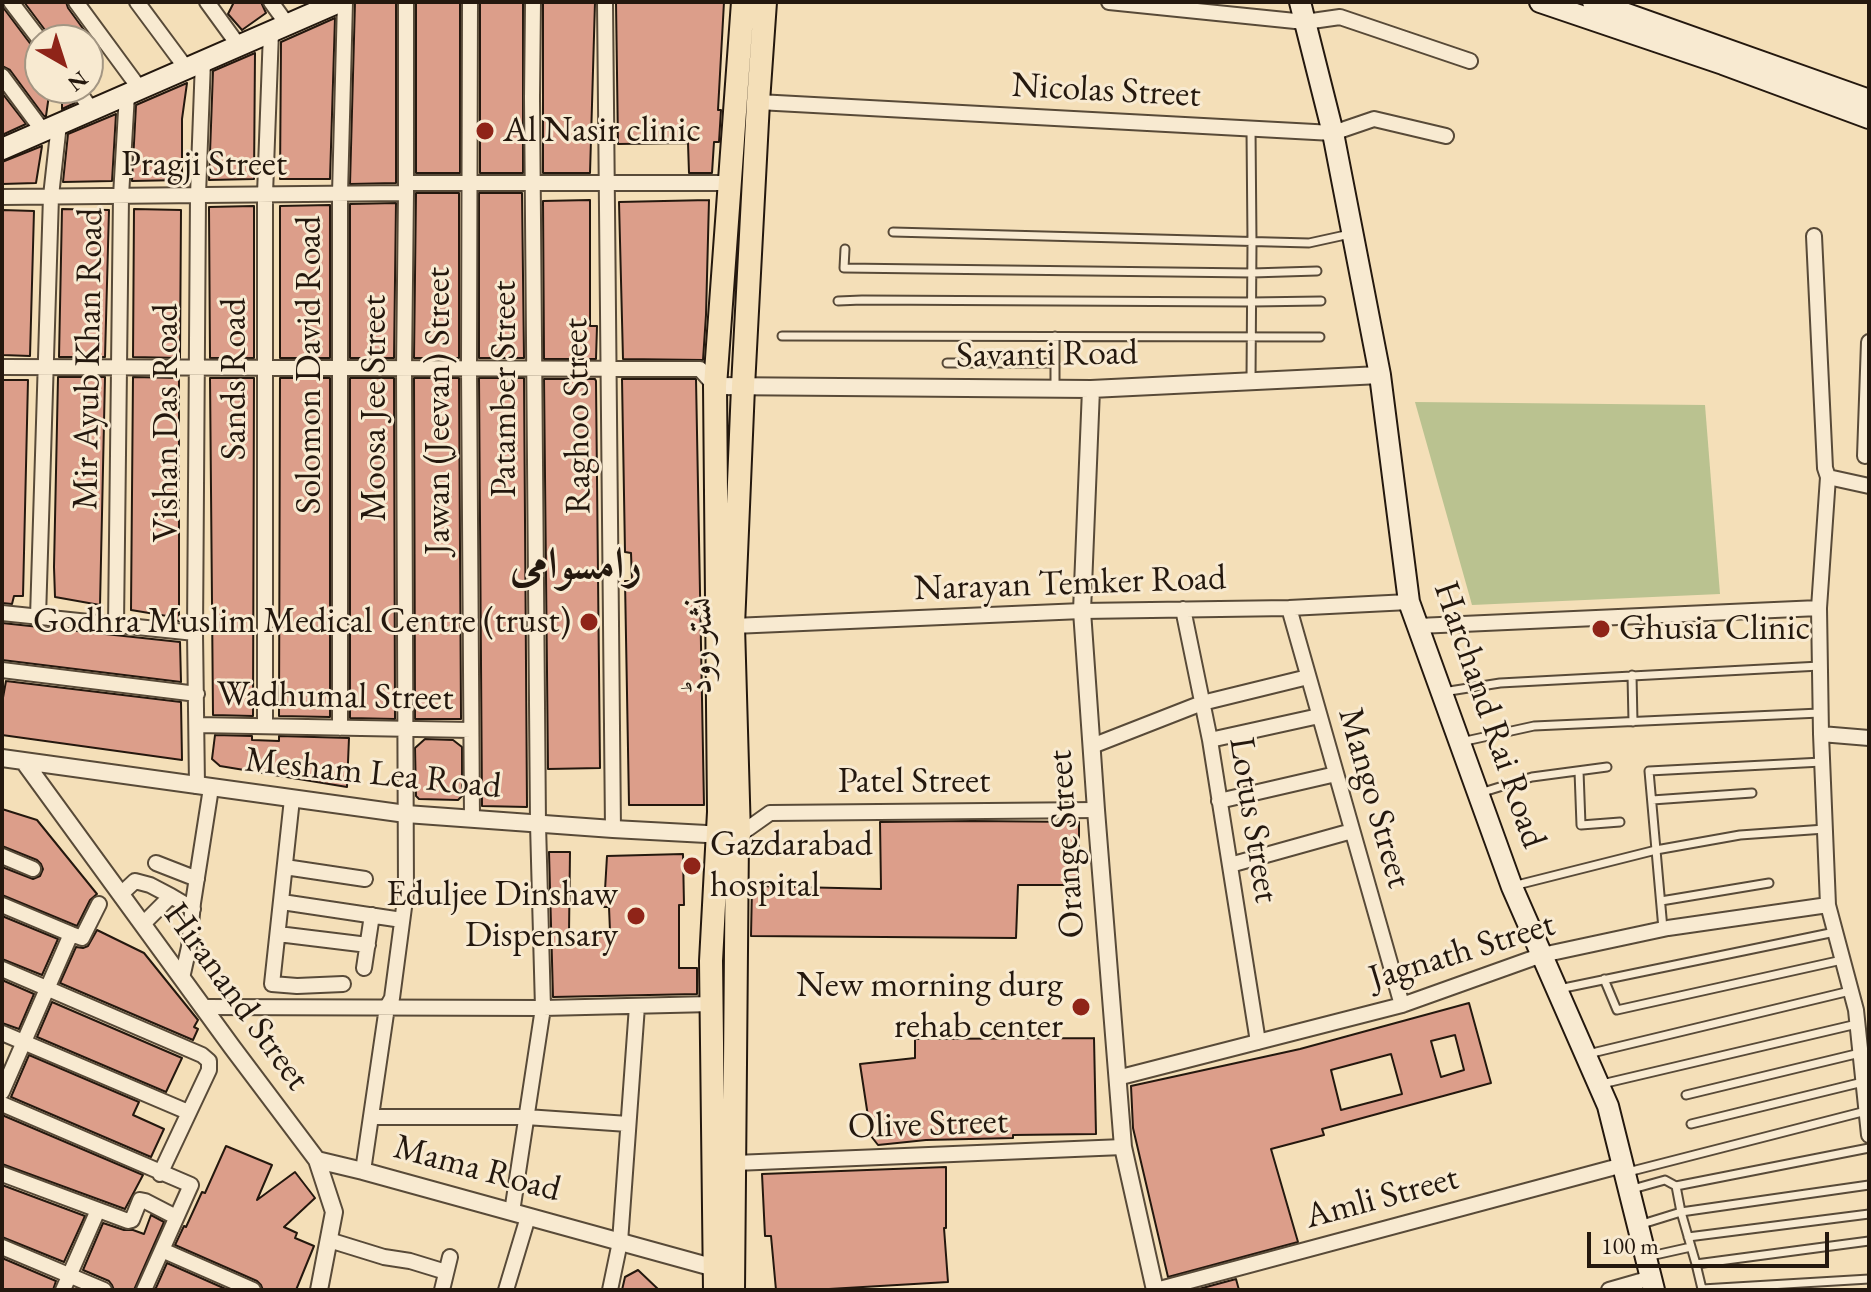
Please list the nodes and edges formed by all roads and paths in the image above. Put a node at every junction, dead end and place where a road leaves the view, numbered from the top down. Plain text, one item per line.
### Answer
1 (11, 2) edge
2 (76, 2) edge
3 (137, 2) edge
4 (207, 2) edge
5 (271, 2) edge
6 (340, 2) edge
7 (406, 2) edge
8 (470, 2) edge
9 (533, 2) edge
10 (605, 2) edge
11 (743, 2) edge
12 (765, 2) edge
13 (1109, 2) edge
14 (1540, 2) edge
15 (1602, 11) edge
16 (1302, 12) edge
17 (28, 24) edge
18 (279, 28) junction
19 (239, 46) junction
20 (1470, 61) dead end
21 (195, 65) junction
22 (2, 76) edge
23 (1791, 80) junction
24 (134, 92) junction
25 (1869, 100) edge
26 (758, 102) junction
27 (88, 104) edge
28 (92, 110) junction
29 (1869, 118) edge
30 (51, 127) junction
31 (1251, 129) junction
32 (1333, 133) junction
33 (1446, 136) dead end
34 (2, 149) edge
35 (469, 183) junction
36 (533, 183) junction
37 (606, 183) junction
38 (730, 183) junction
39 (406, 188) junction
40 (265, 194) junction
41 (340, 194) junction
42 (198, 195) junction
43 (51, 196) junction
44 (121, 196) junction
45 (2, 197) edge
46 (893, 232) dead end
47 (1352, 233) junction
48 (1814, 236) dead end
49 (1252, 242) junction
50 (845, 249) dead end
51 (1317, 271) dead end
52 (1252, 273) junction
53 (838, 301) dead end
54 (1321, 301) dead end
55 (1251, 302) junction
56 (782, 336) dead end
57 (1055, 336) junction
58 (1251, 337) junction
59 (1320, 337) dead end
60 (1869, 342) edge
61 (947, 363) dead end
62 (1055, 363) junction
63 (2, 367) edge
64 (46, 368) junction
65 (120, 368) junction
66 (198, 368) junction
67 (265, 368) junction
68 (340, 368) junction
69 (404, 368) junction
70 (469, 368) junction
71 (534, 368) junction
72 (608, 368) junction
73 (1380, 375) junction
74 (1251, 381) junction
75 (715, 386) junction
76 (743, 387) junction
77 (1055, 389) junction
78 (1091, 389) junction
79 (1865, 456) dead end
80 (1828, 477) junction
81 (1869, 486) edge
82 (1409, 602) junction
83 (1289, 608) junction
84 (1819, 608) junction
85 (1183, 609) junction
86 (1082, 611) junction
87 (2, 613) edge
88 (38, 617) junction
89 (116, 625) junction
90 (733, 626) junction
91 (1418, 626) junction
92 (195, 633) junction
93 (1820, 666) junction
94 (2, 670) edge
95 (1632, 675) junction
96 (1308, 677) junction
97 (1442, 693) junction
98 (197, 694) junction
99 (1202, 703) junction
100 (1820, 713) junction
101 (1319, 716) junction
102 (1633, 722) junction
103 (197, 725) junction
104 (265, 726) junction
105 (340, 728) junction
106 (406, 728) junction
107 (471, 730) junction
108 (1821, 734) junction
109 (1869, 738) edge
110 (1210, 740) junction
111 (1459, 742) junction
112 (1092, 746) junction
113 (2, 758) edge
114 (1822, 762) junction
115 (25, 763) junction
116 (1607, 767) dead end
117 (1579, 771) junction
118 (1336, 774) junction
119 (204, 787) junction
120 (1752, 793) dead end
121 (1478, 794) junction
122 (292, 799) junction
123 (1652, 800) junction
124 (1219, 801) junction
125 (1096, 810) junction
126 (406, 814) junction
127 (472, 819) junction
128 (1620, 822) dead end
129 (538, 824) junction
130 (613, 829) junction
131 (1825, 829) junction
132 (1352, 831) junction
133 (728, 835) junction
134 (1656, 850) junction
135 (2, 856) edge
136 (156, 863) dead end
137 (1230, 865) junction
138 (285, 867) junction
139 (33, 869) dead end
140 (197, 879) junction
141 (365, 879) dead end
142 (1769, 883) dead end
143 (1512, 887) junction
144 (121, 894) junction
145 (171, 896) junction
146 (1661, 901) junction
147 (282, 902) junction
148 (99, 904) dead end
149 (2, 905) edge
150 (1828, 905) junction
151 (193, 909) junction
152 (372, 915) junction
153 (402, 920) junction
154 (143, 924) junction
155 (1663, 929) junction
156 (1835, 932) junction
157 (71, 934) junction
158 (278, 934) junction
159 (368, 945) junction
160 (1542, 955) junction
161 (1842, 960) junction
162 (364, 968) dead end
163 (2, 969) edge
164 (182, 978) junction
165 (1604, 979) junction
166 (343, 984) dead end
167 (47, 988) junction
168 (1557, 989) junction
169 (1850, 991) junction
170 (712, 1004) junction
171 (1402, 1005) junction
172 (637, 1006) junction
173 (203, 1007) junction
174 (387, 1007) junction
175 (543, 1008) junction
176 (1861, 1015) edge
177 (2, 1033) edge
178 (23, 1042) junction
179 (1258, 1042) junction
180 (232, 1047) junction
181 (1586, 1055) junction
182 (209, 1061) junction
183 (1864, 1068) edge
184 (1117, 1078) junction
185 (1599, 1085) junction
186 (2, 1092) edge
187 (1686, 1095) dead end
188 (2, 1104) edge
189 (1866, 1111) junction
190 (188, 1112) junction
191 (371, 1117) junction
192 (526, 1117) junction
193 (628, 1124) junction
194 (1691, 1124) dead end
195 (1869, 1135) edge
196 (1123, 1147) junction
197 (1869, 1148) edge
198 (317, 1160) junction
199 (735, 1163) junction
200 (363, 1171) junction
201 (2, 1174) edge
202 (160, 1174) junction
203 (1626, 1176) junction
204 (1869, 1185) edge
205 (1676, 1186) junction
206 (98, 1210) junction
207 (1681, 1212) junction
208 (520, 1214) junction
209 (1869, 1214) edge
210 (176, 1217) junction
211 (1638, 1225) junction
212 (1688, 1237) junction
213 (329, 1240) junction
214 (1869, 1241) edge
215 (620, 1242) junction
216 (2, 1247) edge
217 (1691, 1247) junction
218 (162, 1250) junction
219 (450, 1257) dead end
220 (1646, 1257) junction
221 (1696, 1264) junction
222 (446, 1272) junction
223 (69, 1276) junction
224 (715, 1279) edge
225 (1869, 1279) edge
226 (1652, 1284) edge
227 (63, 1290) edge
228 (104, 1290) edge
229 (144, 1290) edge
230 (253, 1290) edge
231 (319, 1290) edge
232 (442, 1290) edge
233 (506, 1290) edge
234 (610, 1290) edge
235 (733, 1290) edge
236 (1156, 1290) edge
237 (1609, 1290) edge
238 (1702, 1290) edge

1 - 17 street
2 - 24 street
3 - 21 street
4 - 19 street
5 - 18 street
6 - 18 main road
6 - 41 street, Solomon David Road
7 - 39 street, Moosa Jee Street
8 - 35 street, Jawan (Jeevan) Street
9 - 36 street, Patamber Street
10 - 37 street, Raghoo Street
11 - 38 main road, نشتر روڈ
12 - 26 main road, نشتر روڈ
13 - 16 street
14 - 15 main road
15 - 23 main road
16 - 20 street
16 - 32 main road, Harchand Rai Road
18 - 19 main road
18 - 40 street, Sands Road
19 - 21 main road
21 - 24 main road
21 - 42 street, Vishan Das Road
22 - 30 street
23 - 25 main road
23 - 29 main road
24 - 28 main road
24 - 44 street, Mir Ayub Khan Road
26 - 31 street, Nicolas Street
26 - 76 main road, نشتر روڈ
27 - 28 street
28 - 30 main road
30 - 34 main road
30 - 43 street
31 - 32 street, Nicolas Street
31 - 49 lane
32 - 33 street, Nicolas Street
32 - 47 main road, Harchand Rai Road
35 - 36 street, Pragji Street
35 - 39 street, Pragji Street
35 - 70 street, Jawan (Jeevan) Street
36 - 37 street, Pragji Street
36 - 71 street, Patamber Street
37 - 38 street, Pragji Street
37 - 72 street, Raghoo Street
38 - 75 main road, نشتر روڈ
39 - 41 street, Pragji Street
39 - 69 street, Moosa Jee Street
40 - 41 street, Pragji Street
40 - 42 street, Pragji Street
40 - 67 street, Sands Road
41 - 68 street, Solomon David Road
42 - 44 street, Pragji Street
42 - 66 street, Vishan Das Road
43 - 44 street, Pragji Street
43 - 45 street, Pragji Street
43 - 64 street
44 - 65 street, Mir Ayub Khan Road
46 - 49 lane
47 - 49 lane
47 - 73 main road, Harchand Rai Road
48 - 80 street
49 - 52 lane
50 - 52 lane
51 - 52 lane
52 - 55 lane
53 - 55 lane
54 - 55 lane
55 - 58 lane
56 - 57 lane
57 - 58 lane
57 - 62 lane
58 - 59 lane
58 - 74 lane
60 - 79 street
61 - 62 lane
62 - 77 lane
63 - 64 street
64 - 65 street
64 - 88 street
65 - 66 street
65 - 89 street, Mir Ayub Khan Road
66 - 67 street
66 - 92 street, Vishan Das Road
67 - 68 street
67 - 104 street, Sands Road
68 - 69 street
68 - 105 street, Solomon David Road
69 - 70 street
69 - 106 street, Moosa Jee Street
70 - 71 street
70 - 107 street, Jawan (Jeevan) Street
71 - 72 street
71 - 129 street, Patamber Street
72 - 75 street
72 - 130 street, Raghoo Street
73 - 74 street, Savanti Road
73 - 82 main road, Harchand Rai Road
74 - 78 street, Savanti Road
75 - 76 street, Savanti Road
75 - 133 main road, نشتر روڈ
76 - 77 street, Savanti Road
76 - 90 main road, نشتر روڈ
77 - 78 street, Savanti Road
78 - 86 street, Orange Street
80 - 81 street
80 - 84 street
82 - 83 street, Narayan Temker Road
82 - 91 main road, Harchand Rai Road
83 - 85 street, Narayan Temker Road
83 - 96 street, Mango Street
84 - 91 street
84 - 93 street
85 - 86 street, Narayan Temker Road
85 - 99 street, Lotus Street
86 - 90 street, Narayan Temker Road
86 - 112 street, Orange Street
87 - 88 street
88 - 89 street
89 - 92 street
90 - 133 main road, نشتر روڈ
91 - 97 main road, Harchand Rai Road
92 - 98 street, Vishan Das Road
93 - 95 lane
93 - 100 street
94 - 98 street
95 - 97 lane
95 - 102 lane
96 - 99 street
96 - 101 street, Mango Street
97 - 111 main road, Harchand Rai Road
98 - 103 street, Vishan Das Road
99 - 110 street, Lotus Street
99 - 112 street
100 - 102 lane
100 - 108 street
101 - 110 street
101 - 118 street, Mango Street
102 - 111 lane
103 - 104 street, Wadhumal Street
103 - 119 street, Vishan Das Road
104 - 105 street, Wadhumal Street
105 - 106 street, Wadhumal Street
106 - 107 street, Wadhumal Street
106 - 126 street, Moosa Jee Street
107 - 127 street, Jawan (Jeevan) Street
108 - 109 street
108 - 114 street
110 - 124 street, Lotus Street
111 - 121 main road, Harchand Rai Road
112 - 125 street, Orange Street
113 - 115 street, Mesham Lea Road
114 - 123 lane
114 - 131 street
115 - 119 street, Mesham Lea Road
115 - 144 street, Hiranand Street
116 - 117 lane
117 - 121 lane
117 - 128 lane
118 - 124 street
118 - 132 street, Mango Street
119 - 122 street, Mesham Lea Road
119 - 140 street, Vishan Das Road
120 - 123 lane
121 - 143 main road, Harchand Rai Road
122 - 126 street, Mesham Lea Road
122 - 138 street
123 - 134 lane
124 - 137 street, Lotus Street
125 - 133 street, Patel Street
125 - 184 street, Orange Street
126 - 127 street, Mesham Lea Road
126 - 153 street, Moosa Jee Street
127 - 129 street, Mesham Lea Road
129 - 130 street, Mesham Lea Road
129 - 175 street, Patamber Street
130 - 133 street, Mesham Lea Road
131 - 134 lane
131 - 150 street
132 - 137 street
132 - 171 street, Mango Street
133 - 170 main road, نشتر روڈ
133 - 199 main road, نشتر روڈ
134 - 143 lane
134 - 146 lane
135 - 139 street
136 - 140 street
137 - 179 street, Lotus Street
138 - 141 street
138 - 147 street
140 - 151 street, Vishan Das Road
142 - 146 lane
143 - 160 main road, Harchand Rai Road
144 - 145 street
144 - 154 street, Hiranand Street
145 - 151 street
145 - 154 street
146 - 155 lane
147 - 152 street
147 - 158 street
148 - 157 street
149 - 157 street
150 - 155 street, Jagnath Street
150 - 156 street
151 - 164 street, Vishan Das Road
152 - 153 street
152 - 159 street
153 - 174 street, Moosa Jee Street
154 - 164 street, Hiranand Street
155 - 160 street, Jagnath Street
156 - 161 street
156 - 165 lane
157 - 167 street
158 - 159 street
158 - 166 street
159 - 162 street
160 - 168 main road, Harchand Rai Road
160 - 171 street, Jagnath Street
161 - 165 lane
161 - 169 street
163 - 167 street
164 - 173 street, Hiranand Street
165 - 168 lane
167 - 178 street
167 - 182 street
168 - 181 main road, Harchand Rai Road
169 - 176 street
169 - 181 lane
170 - 172 street
170 - 224 main road, نشتر روڈ
171 - 179 street, Jagnath Street
172 - 175 street
172 - 193 street
173 - 174 street
173 - 180 street, Hiranand Street
174 - 175 street
174 - 191 street, Moosa Jee Street
175 - 192 street, Patamber Street
176 - 183 street
176 - 185 lane
177 - 178 street
178 - 186 street
178 - 190 street
179 - 184 street, Jagnath Street
180 - 182 street
180 - 198 street, Hiranand Street
181 - 185 main road, Harchand Rai Road
182 - 190 street
183 - 187 lane
183 - 189 street
183 - 194 lane
184 - 196 street, Orange Street
185 - 203 main road, Harchand Rai Road
188 - 202 street
189 - 195 street
189 - 203 lane
190 - 202 street
191 - 192 street
191 - 200 street, Moosa Jee Street
192 - 193 street
192 - 208 street, Patamber Street
193 - 215 street
196 - 199 street, Olive Street
196 - 236 street, Orange Street
197 - 205 lane
198 - 200 street, Mama Road
198 - 213 street, Hiranand Street
199 - 235 main road, نشتر روڈ
200 - 208 street, Mama Road
201 - 206 street
202 - 210 street
203 - 205 lane
203 - 211 main road, Harchand Rai Road
203 - 236 street, Amli Street
204 - 207 lane
205 - 207 lane
206 - 210 street
206 - 223 street
207 - 211 lane
207 - 212 lane
208 - 215 street, Mama Road
208 - 233 street, Patamber Street
209 - 212 lane
210 - 218 street
211 - 220 main road, Harchand Rai Road
212 - 217 lane
213 - 222 street
213 - 231 street, Hiranand Street
214 - 221 lane
215 - 224 street, Mama Road
215 - 234 street
216 - 223 street
217 - 220 lane
217 - 221 lane
218 - 229 street
218 - 230 street
219 - 222 street
220 - 226 main road, Harchand Rai Road
221 - 238 lane
222 - 232 street
223 - 227 street
223 - 228 street
225 - 238 lane
226 - 237 street

